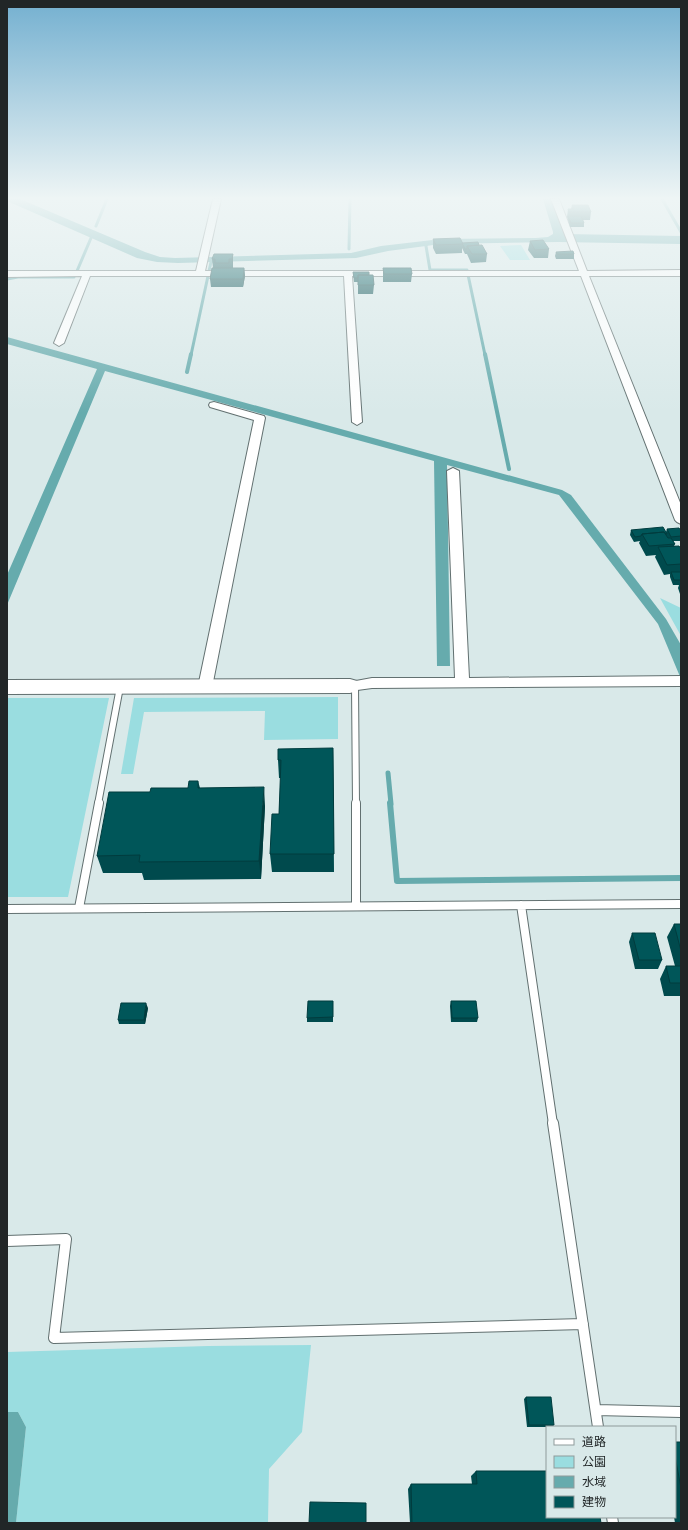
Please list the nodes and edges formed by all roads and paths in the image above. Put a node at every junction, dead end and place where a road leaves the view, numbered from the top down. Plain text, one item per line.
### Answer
1 (205, 270) edge
2 (583, 270) edge
3 (681, 273) edge
4 (7, 274) edge
5 (87, 274) junction
6 (206, 274) junction
7 (348, 274) junction
8 (584, 274) junction
9 (59, 343) dead end
10 (214, 405) dead end
11 (357, 422) dead end
12 (453, 471) dead end
13 (681, 520) edge
14 (680, 681) edge
15 (462, 682) junction
16 (352, 686) junction
17 (7, 687) edge
18 (120, 687) junction
19 (205, 687) junction
20 (681, 904) edge
21 (521, 905) junction
22 (356, 906) junction
23 (79, 908) junction
24 (7, 909) edge
25 (7, 1241) edge
26 (582, 1324) junction
27 (596, 1410) junction
28 (681, 1412) edge
29 (598, 1426) edge

1 - 6 street
2 - 8 street
3 - 8 street
4 - 5 street
5 - 6 street
5 - 9 street
6 - 7 street
7 - 8 street
7 - 11 street
8 - 13 street
10 - 19 street
12 - 15 street
14 - 15 street
15 - 16 street
16 - 19 street
16 - 22 lane
17 - 18 street
18 - 19 street
18 - 23 lane
20 - 21 lane
21 - 22 lane
21 - 26 lane
22 - 23 lane
23 - 24 lane
25 - 26 lane
26 - 27 lane
27 - 28 lane
27 - 29 lane

